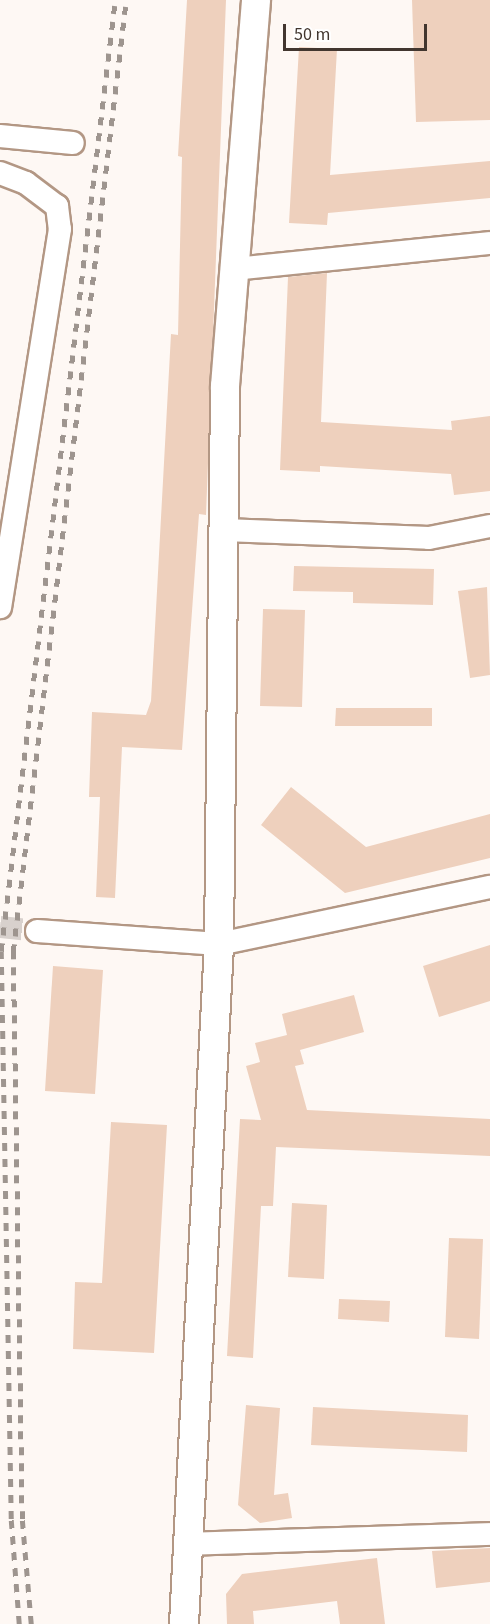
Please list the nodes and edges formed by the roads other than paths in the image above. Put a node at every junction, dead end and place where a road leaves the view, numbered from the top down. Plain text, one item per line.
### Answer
1 (256, 0) edge
2 (0, 136) edge
3 (73, 142) dead end
4 (0, 173) edge
5 (490, 243) edge
6 (234, 269) junction
7 (490, 526) edge
8 (224, 530) junction
9 (0, 607) edge
10 (490, 887) edge
11 (37, 931) tunnel mouth
12 (219, 944) junction
13 (490, 1534) edge
14 (188, 1544) junction
15 (184, 1624) edge

1 - 6 main road
2 - 3 street
4 - 9 street
5 - 6 street
6 - 8 main road
7 - 8 street
8 - 12 main road
10 - 12 street
11 - 12 street
12 - 14 main road
13 - 14 street
14 - 15 main road

